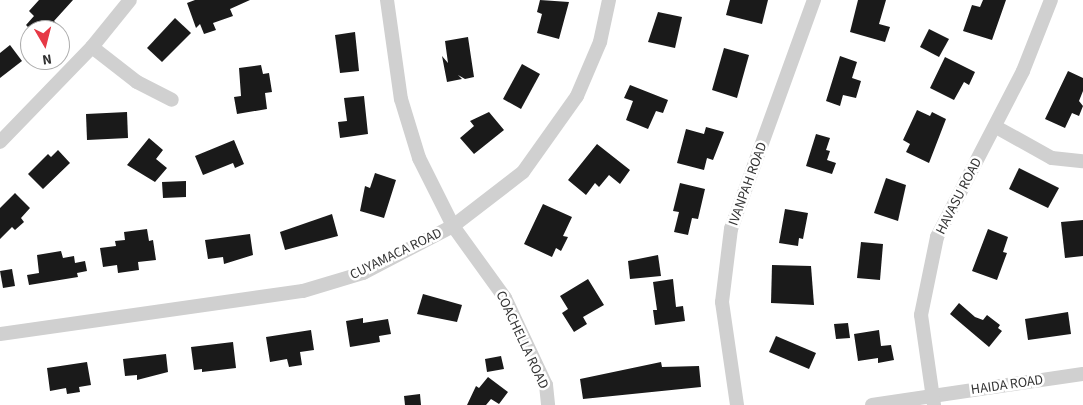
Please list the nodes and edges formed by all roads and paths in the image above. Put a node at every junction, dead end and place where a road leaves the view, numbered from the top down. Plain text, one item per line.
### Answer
1 (130, 0) edge
2 (387, 0) edge
3 (609, 0) edge
4 (814, 0) edge
5 (1051, 0) edge
6 (92, 47) junction
7 (172, 100) dead end
8 (996, 127) junction
9 (0, 142) edge
10 (1083, 161) edge
11 (453, 226) junction
12 (0, 334) edge
13 (1083, 374) edge
14 (933, 400) edge
15 (548, 405) edge
16 (737, 405) edge
17 (872, 405) edge

1 - 6 street
2 - 11 street, COACHELLA ROAD
3 - 11 street, CUYAMACA ROAD
4 - 16 street, IVANPAH ROAD
5 - 8 street, HAVASU ROAD
6 - 7 street
6 - 9 street
8 - 10 street
8 - 14 street, HAVASU ROAD
11 - 12 street, CUYAMACA ROAD
11 - 15 street, COACHELLA ROAD
13 - 14 street, HAIDA ROAD
14 - 17 street, HAIDA ROAD

